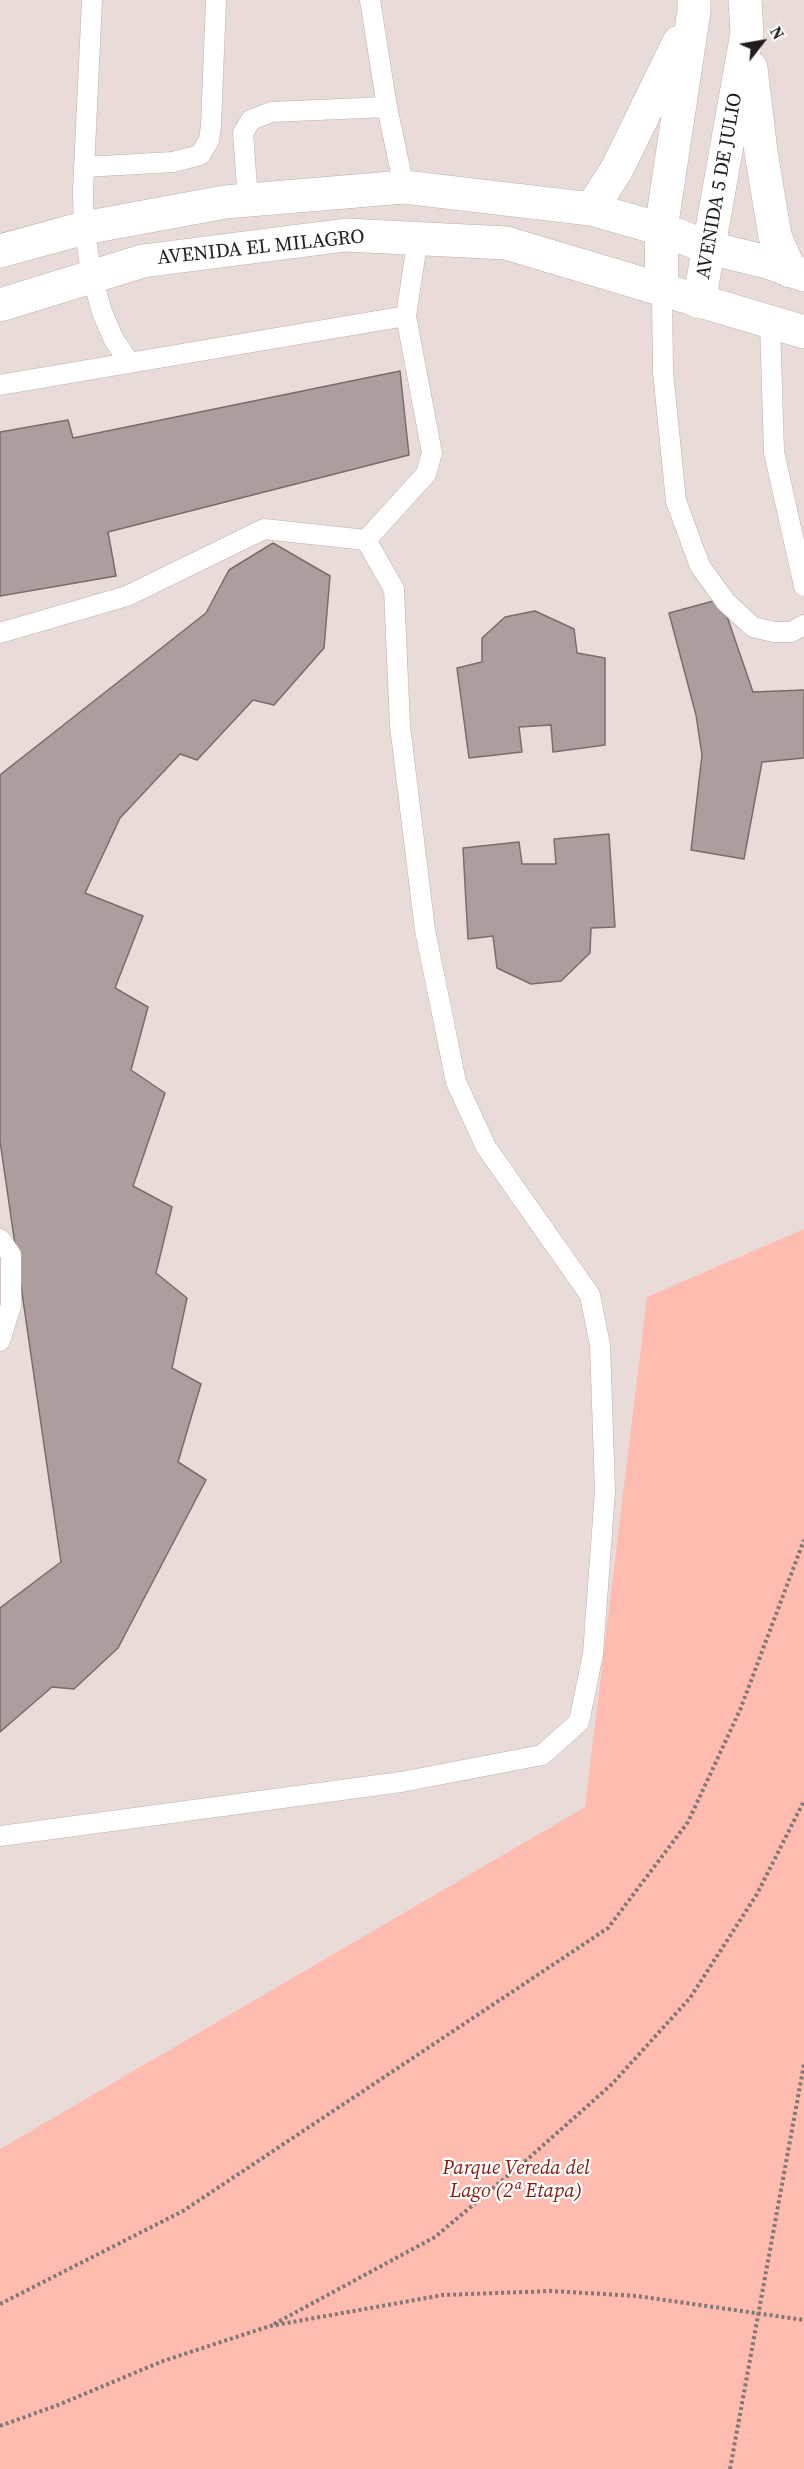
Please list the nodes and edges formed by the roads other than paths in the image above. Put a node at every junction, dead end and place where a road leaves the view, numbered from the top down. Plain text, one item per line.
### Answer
1 (92, 0) edge
2 (216, 0) edge
3 (370, 0) edge
4 (745, 0) edge
5 (694, 5) edge
6 (747, 33) junction
7 (387, 107) junction
8 (84, 167) junction
9 (404, 187) junction
10 (248, 200) junction
11 (591, 209) junction
12 (84, 228) junction
13 (661, 230) junction
14 (418, 237) junction
15 (710, 248) junction
16 (0, 251) edge
17 (797, 273) edge
18 (93, 276) junction
19 (662, 290) junction
20 (699, 302) junction
21 (0, 305) edge
22 (406, 316) junction
23 (770, 324) junction
24 (804, 332) edge
25 (129, 363) junction
26 (0, 385) edge
27 (366, 540) junction
28 (804, 586) edge
29 (804, 625) edge
30 (0, 633) edge
31 (0, 1239) edge
32 (0, 1341) edge
33 (0, 1836) edge

1 - 8 lane
2 - 8 lane
3 - 7 lane
4 - 6 main road, AVENIDA 5 DE JULIO
5 - 11 main road
5 - 13 main road
6 - 15 main road, AVENIDA 5 DE JULIO
6 - 17 main road
7 - 9 lane
7 - 10 lane
8 - 12 lane
9 - 10 main road
9 - 11 main road
10 - 12 main road
11 - 13 main road
12 - 16 main road
12 - 18 lane
13 - 15 main road
13 - 19 main road
14 - 18 main road, AVENIDA EL MILAGRO
14 - 19 main road, AVENIDA EL MILAGRO
14 - 22 lane
15 - 17 main road
15 - 20 main road, AVENIDA 5 DE JULIO
18 - 21 main road, AVENIDA EL MILAGRO
18 - 25 lane
19 - 20 main road, AVENIDA EL MILAGRO
19 - 29 lane
20 - 23 main road, AVENIDA EL MILAGRO
22 - 25 lane
22 - 27 lane
23 - 24 main road, AVENIDA EL MILAGRO
23 - 28 lane
25 - 26 lane
27 - 30 lane
27 - 33 lane
31 - 32 lane

